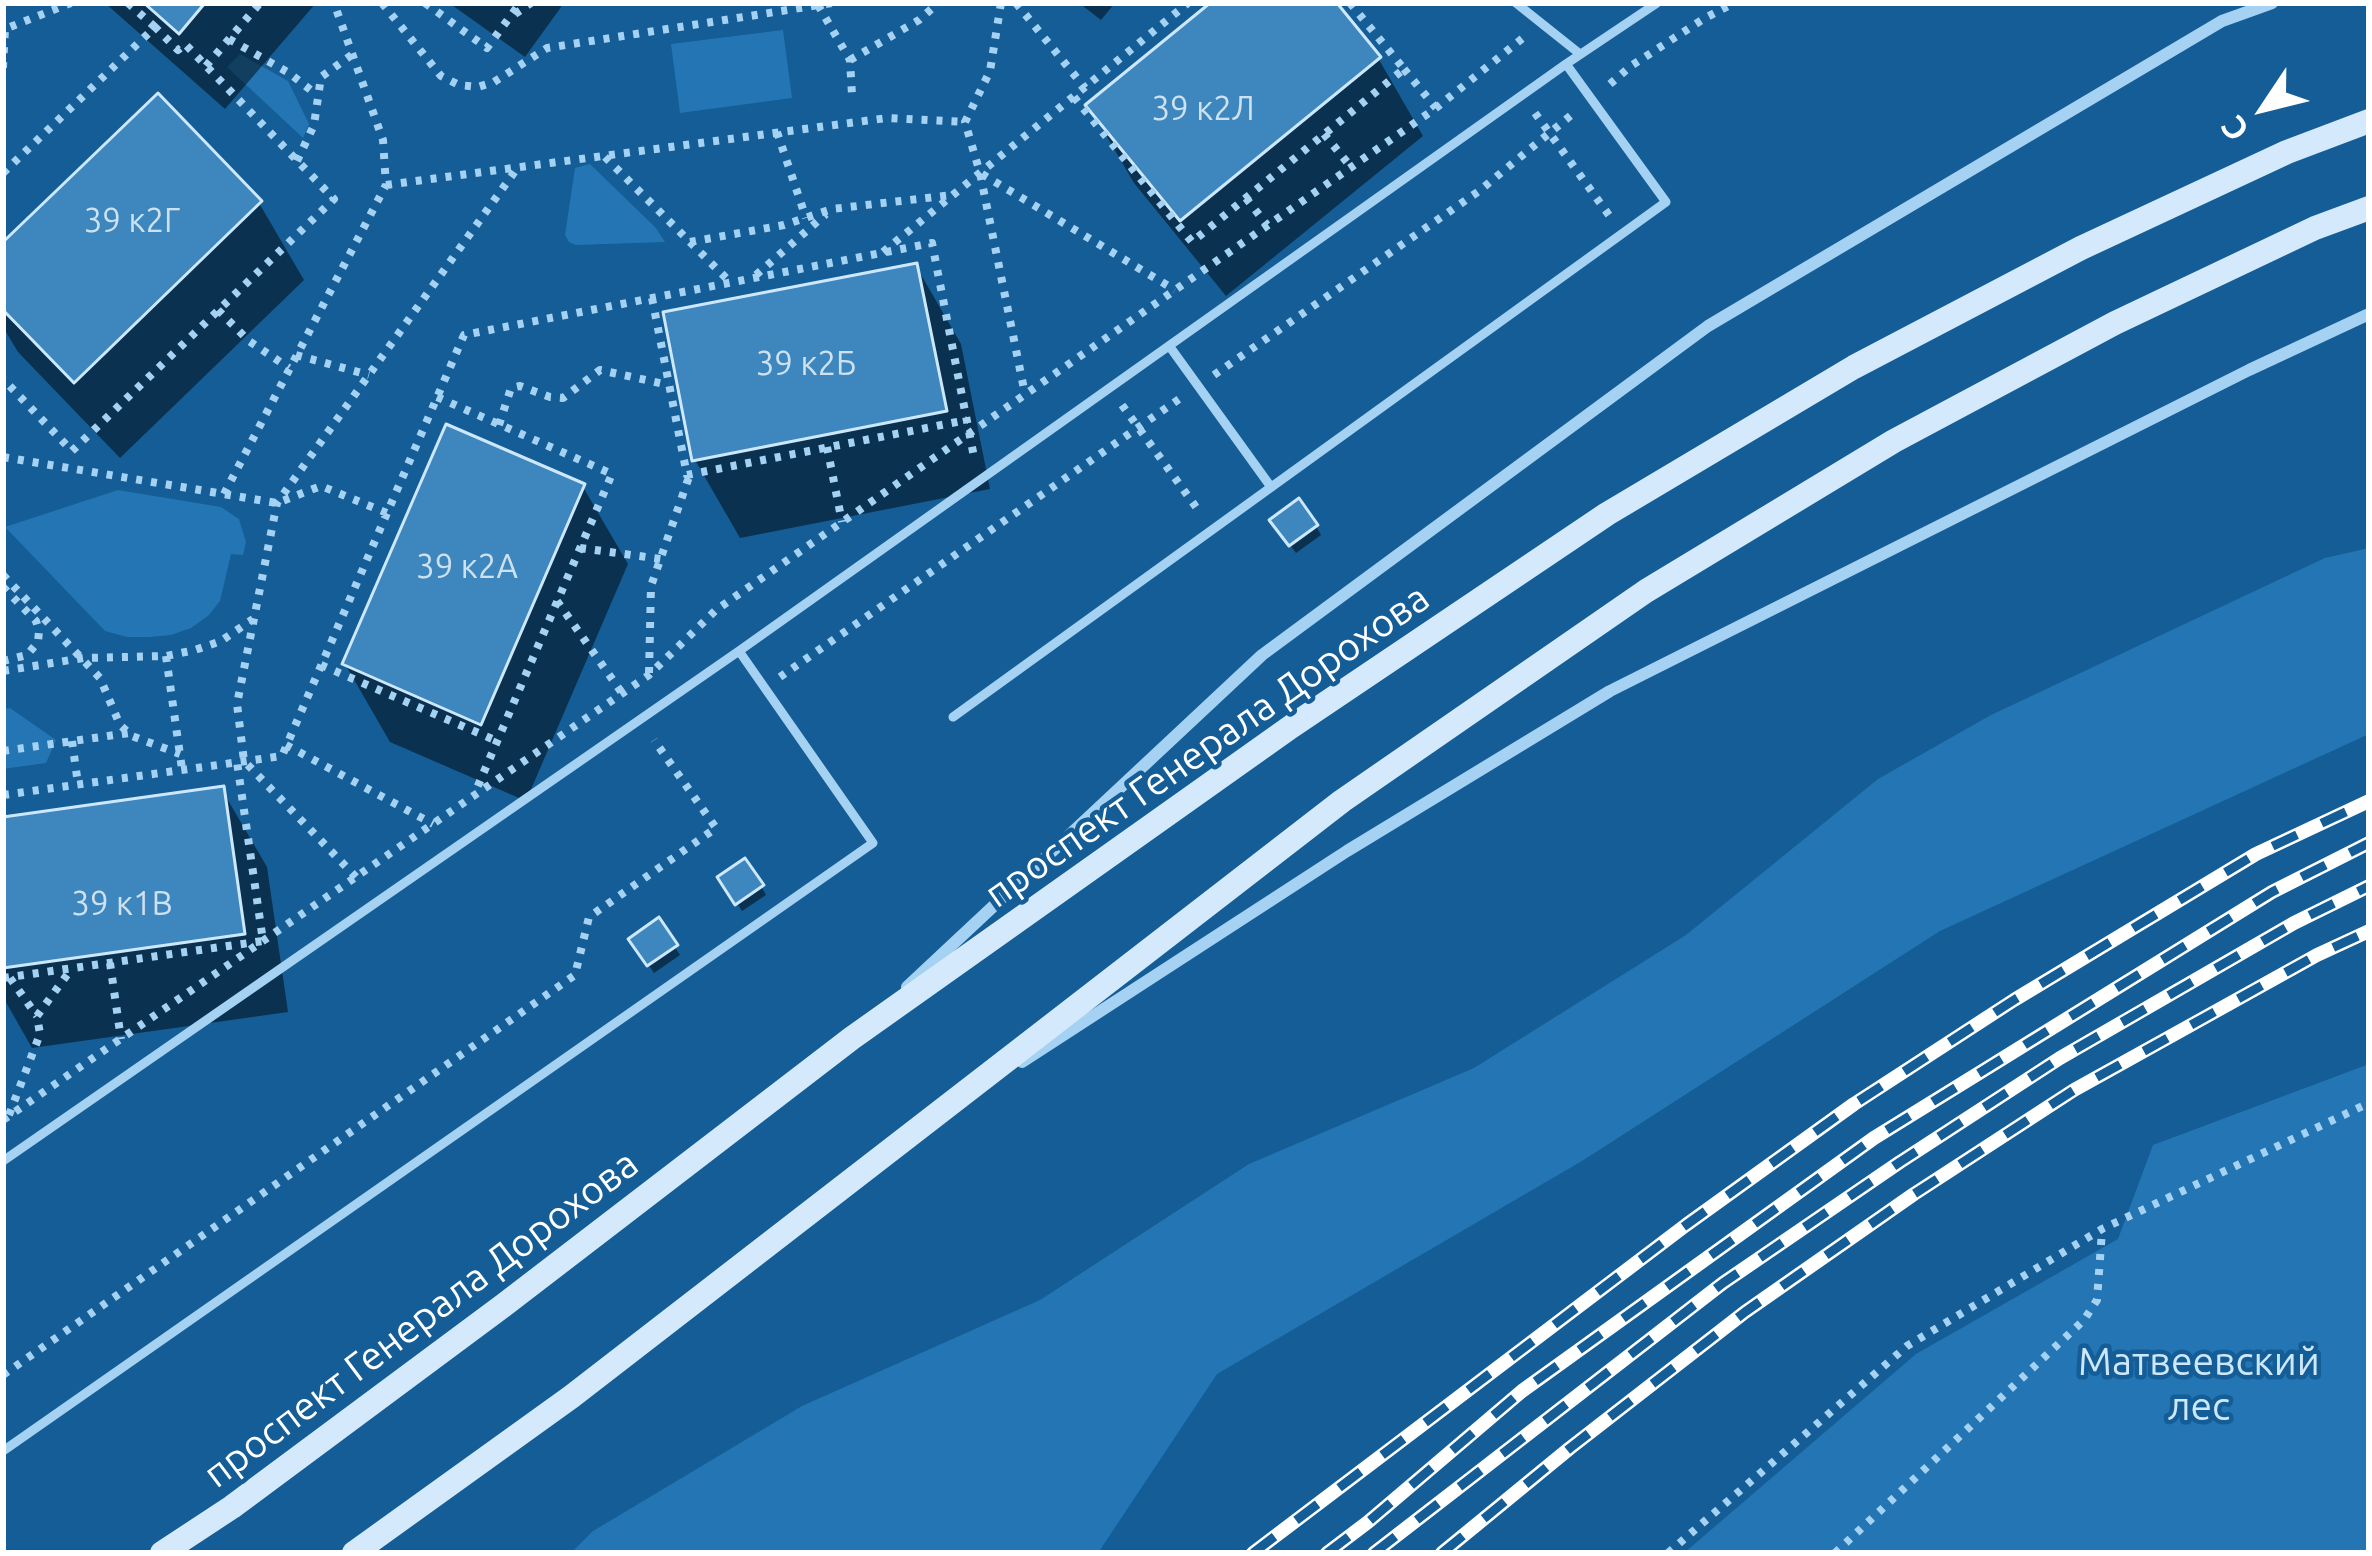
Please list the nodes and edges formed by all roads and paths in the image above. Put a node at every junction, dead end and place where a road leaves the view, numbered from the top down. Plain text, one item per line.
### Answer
1 (71, 3) edge
2 (128, 3) edge
3 (260, 3) edge
4 (334, 3) edge
5 (382, 3) edge
6 (425, 3) edge
7 (520, 3) edge
8 (531, 3) edge
9 (832, 3) edge
10 (938, 3) edge
11 (1001, 3) edge
12 (1016, 3) edge
13 (1188, 3) edge
14 (1351, 3) edge
15 (1516, 3) edge
16 (1657, 3) edge
17 (1734, 3) edge
18 (2272, 3) edge
19 (800, 5) edge
20 (818, 5) edge
21 (509, 18) junction
22 (1541, 23) junction
23 (155, 27) junction
24 (229, 39) junction
25 (352, 54) junction
26 (1580, 54) junction
27 (1496, 59) junction
28 (850, 60) junction
29 (1565, 64) junction
30 (206, 66) junction
31 (3, 68) edge
32 (1404, 69) junction
33 (1085, 88) junction
34 (852, 95) dead end
35 (1522, 95) junction
36 (318, 96) junction
37 (1074, 97) junction
38 (1591, 99) junction
39 (1436, 108) junction
40 (2369, 121) edge
41 (965, 122) junction
42 (777, 133) junction
43 (1550, 133) junction
44 (1324, 134) junction
45 (3, 155) edge
46 (603, 155) junction
47 (297, 161) junction
48 (12, 164) junction
49 (518, 167) junction
50 (1351, 167) junction
51 (3, 173) edge
52 (980, 173) junction
53 (386, 184) junction
54 (953, 195) junction
55 (1246, 198) junction
56 (2369, 208) edge
57 (832, 209) junction
58 (806, 218) junction
59 (1268, 225) junction
60 (1622, 233) junction
61 (690, 242) junction
62 (882, 254) junction
63 (753, 278) junction
64 (731, 283) junction
65 (1175, 290) junction
66 (652, 298) junction
67 (218, 310) junction
68 (2369, 314) edge
69 (1170, 346) junction
70 (1084, 353) junction
71 (296, 356) junction
72 (289, 368) junction
73 (369, 375) junction
74 (3, 380) edge
75 (669, 386) junction
76 (1198, 386) junction
77 (1110, 388) junction
78 (1025, 394) junction
79 (437, 398) junction
80 (967, 420) junction
81 (499, 424) junction
82 (1138, 428) junction
83 (969, 433) junction
84 (827, 447) junction
85 (3, 457) edge
86 (689, 474) junction
87 (979, 482) junction
88 (1271, 488) junction
89 (224, 494) junction
90 (277, 503) junction
91 (387, 513) junction
92 (842, 522) junction
93 (1212, 530) junction
94 (580, 548) junction
95 (661, 559) junction
96 (3, 575) edge
97 (3, 587) edge
98 (557, 601) junction
99 (254, 618) junction
100 (739, 651) junction
101 (166, 656) junction
102 (82, 658) junction
103 (3, 661) edge
104 (321, 665) junction
105 (3, 670) edge
106 (649, 675) junction
107 (764, 688) junction
108 (622, 693) junction
109 (953, 717) dead end
110 (640, 720) junction
111 (129, 733) junction
112 (72, 741) junction
113 (497, 741) junction
114 (286, 746) junction
115 (3, 751) edge
116 (180, 754) junction
117 (241, 762) junction
118 (182, 770) junction
119 (78, 784) junction
120 (3, 795) edge
121 (473, 796) junction
122 (433, 824) junction
123 (356, 877) junction
124 (263, 941) junction
125 (110, 963) junction
126 (72, 968) junction
127 (6, 977) edge
128 (37, 1016) junction
129 (852, 1038) junction
130 (121, 1039) junction
131 (2369, 1103) edge
132 (6, 1118) edge
133 (920, 1128) junction
134 (3, 1161) edge
135 (2102, 1229) junction
136 (3, 1375) edge
137 (3, 1451) edge
138 (162, 1553) edge
139 (354, 1553) edge
140 (1668, 1553) edge
141 (1835, 1553) edge

1 - 31 path
2 - 23 path
3 - 24 path
4 - 25 path
5 - 19 path
6 - 21 path
7 - 21 path
8 - 21 path
9 - 20 path
10 - 28 path
11 - 41 path
12 - 33 path
13 - 33 path
14 - 32 path
15 - 22 lane
16 - 26 lane
17 - 38 path
18 - 129 street
19 - 20 path
20 - 28 path
22 - 26 lane
22 - 27 path
23 - 30 path
23 - 48 path
24 - 30 path
24 - 36 path
25 - 36 path
25 - 53 path
26 - 29 lane
27 - 35 path
27 - 39 path
28 - 34 path
29 - 35 lane
29 - 38 lane
30 - 47 path
32 - 39 path
32 - 44 path
33 - 37 path
35 - 43 path
35 - 69 lane
36 - 47 path
37 - 52 path
37 - 55 path
38 - 43 path
38 - 60 lane
39 - 50 path
40 - 129 main road, проспект Генерала Дорохова
41 - 42 path
41 - 52 path
42 - 46 path
42 - 58 path
43 - 60 path
43 - 76 path
44 - 50 path
44 - 55 path
45 - 48 path
46 - 49 path
46 - 61 path
47 - 67 path
48 - 51 path
49 - 53 path
49 - 73 path
50 - 59 path
52 - 54 path
52 - 65 path
52 - 78 path
53 - 71 path
54 - 57 path
54 - 62 path
55 - 59 path
56 - 133 main road
57 - 58 path
57 - 63 path
58 - 61 path
59 - 65 path
60 - 88 lane
61 - 64 path
62 - 63 path
62 - 80 path
63 - 64 path
64 - 66 path
65 - 70 path
66 - 75 path
66 - 79 path
67 - 72 path
67 - 74 path
68 - 133 street
69 - 76 lane
69 - 77 lane
70 - 77 path
70 - 78 path
71 - 72 path
71 - 73 path
72 - 89 path
73 - 90 path
75 - 81 path
75 - 86 path
76 - 82 path
76 - 88 lane
77 - 82 path
77 - 87 lane
78 - 83 path
79 - 81 path
79 - 91 path
80 - 83 path
80 - 84 path
81 - 94 path
82 - 93 path
82 - 107 path
83 - 87 path
83 - 92 path
84 - 86 path
84 - 92 path
85 - 89 path
86 - 95 path
87 - 100 lane
88 - 93 lane
89 - 90 path
90 - 91 path
90 - 99 path
91 - 104 path
92 - 106 path
93 - 109 lane
94 - 95 path
94 - 98 path
95 - 106 path
96 - 102 path
97 - 103 path
98 - 108 path
98 - 113 path
99 - 101 path
99 - 117 path
100 - 107 lane
100 - 110 lane
101 - 102 path
101 - 116 path
102 - 105 path
102 - 111 path
104 - 113 path
104 - 114 path
106 - 108 path
107 - 137 lane
108 - 110 path
108 - 121 path
110 - 134 lane
110 - 136 path
111 - 112 path
111 - 116 path
112 - 115 path
112 - 119 path
113 - 121 path
114 - 117 path
114 - 122 path
116 - 118 path
117 - 118 path
117 - 123 path
117 - 124 path
118 - 119 path
119 - 120 path
121 - 122 path
122 - 123 path
123 - 124 path
124 - 125 path
124 - 130 path
125 - 126 path
125 - 130 path
126 - 127 path
126 - 128 path
127 - 128 path
128 - 132 path
129 - 138 main road, проспект Генерала Дорохова
130 - 132 path
131 - 135 path
133 - 139 main road
135 - 140 path
135 - 141 path

